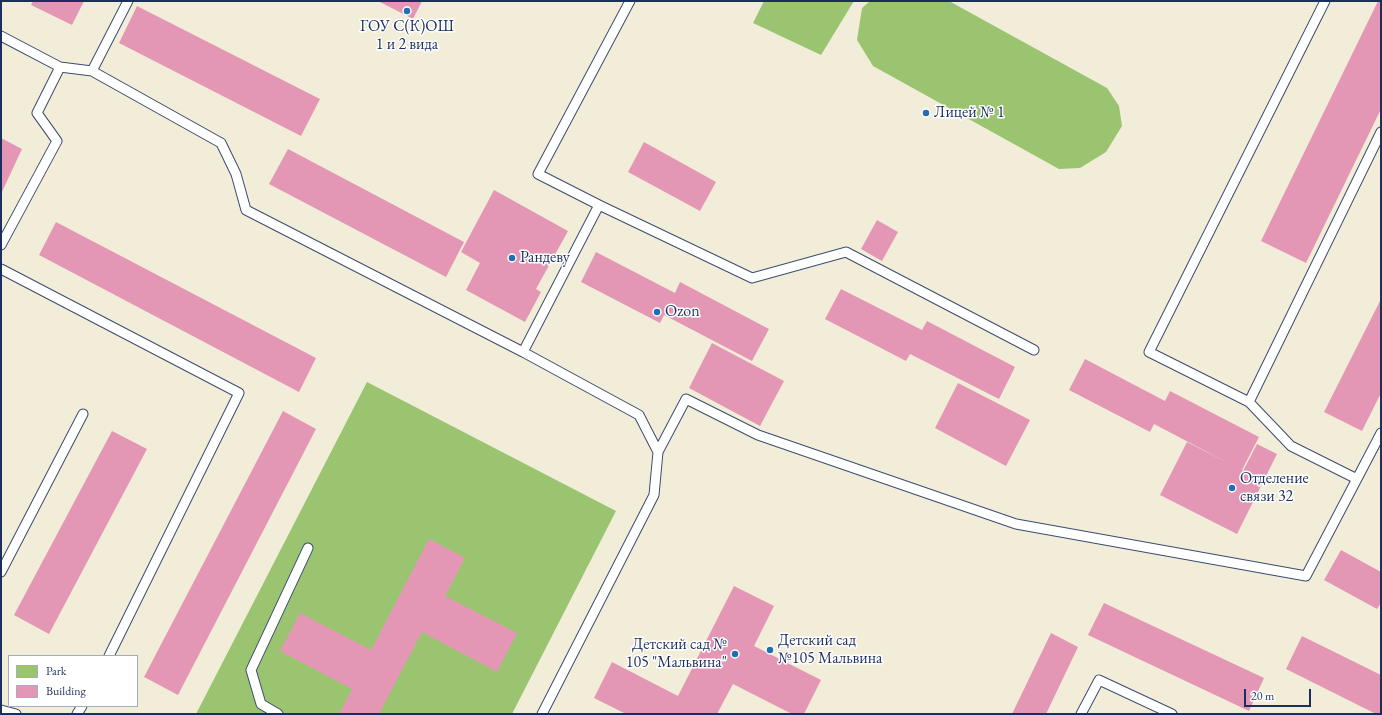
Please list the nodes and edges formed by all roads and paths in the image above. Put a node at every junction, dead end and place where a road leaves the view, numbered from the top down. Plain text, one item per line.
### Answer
1 (128, 1) edge
2 (630, 1) edge
3 (1325, 1) edge
4 (1, 36) edge
5 (60, 67) junction
6 (92, 71) junction
7 (1381, 132) edge
8 (599, 205) junction
9 (1, 245) edge
10 (1, 269) edge
11 (1034, 350) dead end
12 (523, 352) junction
13 (1249, 402) junction
14 (83, 414) dead end
15 (1381, 433) edge
16 (658, 452) junction
17 (1357, 479) junction
18 (308, 548) dead end
19 (1, 572) edge
20 (108, 655) edge
21 (1, 710) edge
22 (16, 714) edge
23 (278, 714) edge
24 (542, 714) edge
25 (1081, 714) edge
26 (1172, 714) edge

1 - 6 lane
2 - 8 lane
3 - 13 lane
4 - 5 lane
5 - 6 lane
5 - 9 lane
6 - 12 lane
7 - 13 lane
8 - 11 lane
8 - 12 lane
10 - 20 lane
12 - 16 lane
13 - 17 lane
14 - 19 lane
15 - 17 lane
16 - 17 lane
16 - 24 lane
18 - 23 lane
21 - 22 lane
25 - 26 lane

